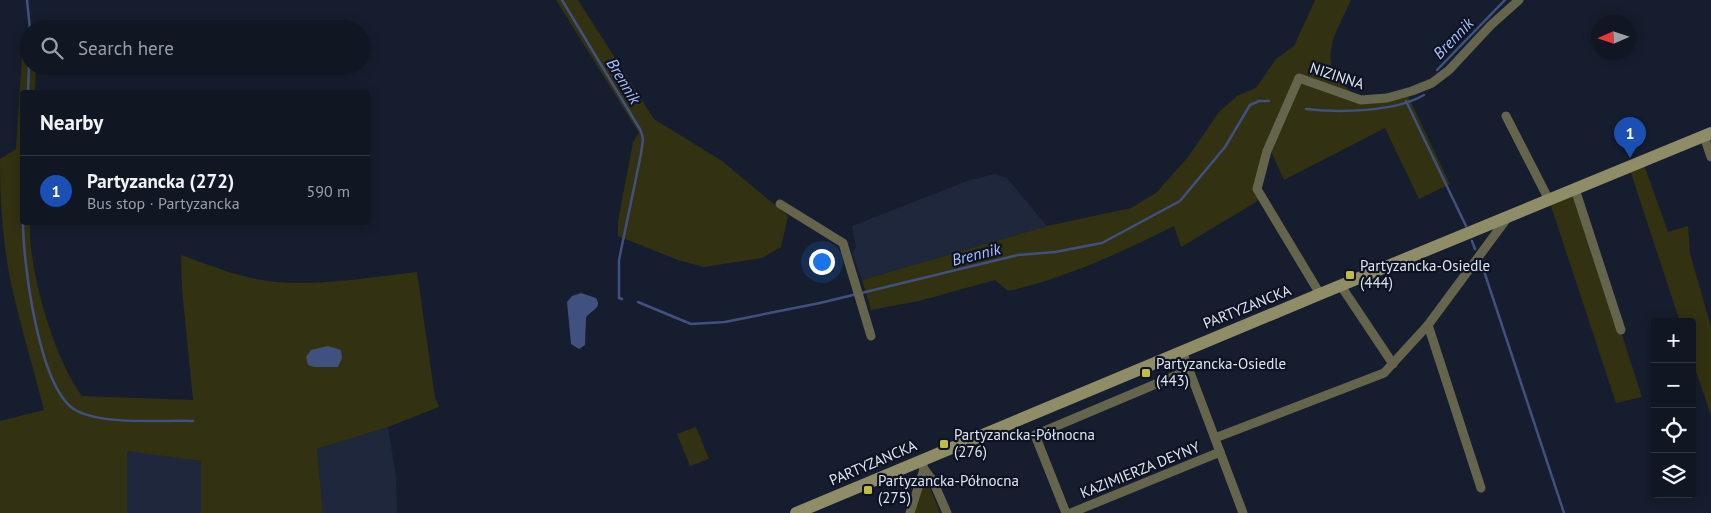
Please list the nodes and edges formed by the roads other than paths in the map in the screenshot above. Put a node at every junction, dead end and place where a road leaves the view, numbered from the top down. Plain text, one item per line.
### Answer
1 (1519, 0) edge
2 (1506, 116) dead end
3 (1707, 135) edge
4 (1711, 157) edge
5 (1576, 189) junction
6 (1549, 200) junction
7 (780, 204) dead end
8 (1508, 217) junction
9 (1341, 286) junction
10 (1320, 294) junction
11 (1428, 325) junction
12 (1620, 330) dead end
13 (872, 336) dead end
14 (1182, 351) junction
15 (1393, 364) junction
16 (1189, 370) junction
17 (1215, 438) junction
18 (1220, 452) junction
19 (922, 465) junction
20 (1481, 488) dead end
21 (796, 513) edge
22 (910, 513) edge
23 (947, 513) edge
24 (1066, 513) edge
25 (1071, 513) edge
26 (1243, 513) edge

1 - 10 street, NIZINNA
2 - 6 street
3 - 4 street
3 - 5 main road, PARTYZANCKA
5 - 6 main road, PARTYZANCKA
5 - 12 street
6 - 8 main road, PARTYZANCKA
7 - 13 street
8 - 9 main road, PARTYZANCKA
8 - 11 street
9 - 10 main road, PARTYZANCKA
9 - 15 street
10 - 14 main road, PARTYZANCKA
11 - 15 street
11 - 20 street
14 - 16 street
14 - 19 main road, PARTYZANCKA
15 - 17 street
16 - 17 street
16 - 24 street
17 - 18 street
18 - 25 street, KAZIMIERZA DEYNY
18 - 26 street
19 - 21 main road, PARTYZANCKA
19 - 22 street
19 - 23 street

